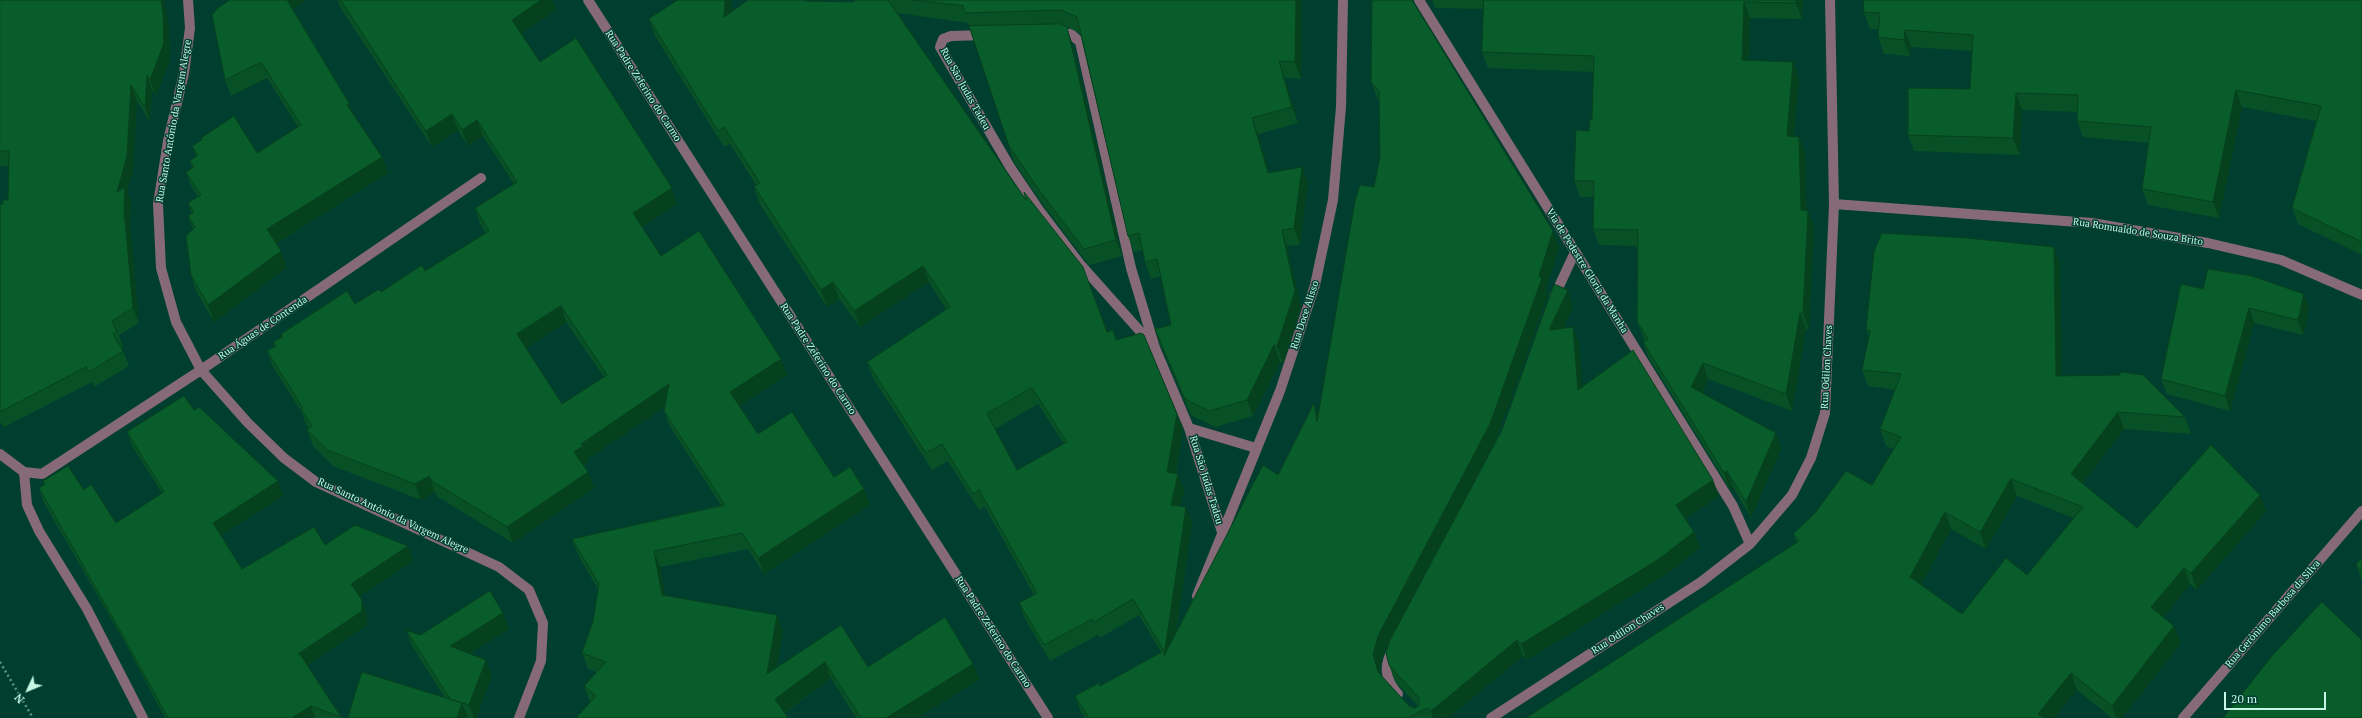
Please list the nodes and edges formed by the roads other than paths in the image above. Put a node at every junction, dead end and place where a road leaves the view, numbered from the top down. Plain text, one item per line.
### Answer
1 (188, 0) edge
2 (588, 0) edge
3 (1342, 0) edge
4 (1418, 0) edge
5 (1830, 0) edge
6 (992, 34) edge
7 (1045, 34) edge
8 (481, 178) dead end
9 (1834, 204) junction
10 (1575, 252) junction
11 (2362, 295) edge
12 (1551, 305) edge
13 (1155, 348) junction
14 (201, 370) junction
15 (1189, 428) junction
16 (1256, 448) junction
17 (0, 454) edge
18 (24, 472) junction
19 (2362, 511) edge
20 (1222, 532) junction
21 (1750, 544) junction
22 (1193, 605) edge
23 (1398, 640) edge
24 (1405, 701) edge
25 (143, 718) edge
26 (519, 718) edge
27 (1048, 718) edge
28 (1491, 718) edge
29 (2183, 718) edge

1 - 14 street, Rua Santo Antônio da Vargem Alegre
2 - 27 street, Rua Padre Zeferino do Carmo
3 - 16 street, Rua Doce Alisso
4 - 10 street, Via de Pedestre Gloria da Manha
5 - 9 street, Rua Odilon Chaves
6 - 13 street, Rua São Judas Tadeu
7 - 13 street, Rua São Judas Tadeu
8 - 14 street, Rua Águas de Contenda
9 - 11 street, Rua Romualdo de Souza Brito
9 - 21 street, Rua Odilon Chaves
10 - 12 street
10 - 21 street, Via de Pedestre Gloria da Manha
13 - 15 street, Rua São Judas Tadeu
14 - 18 street, Rua Águas de Contenda
14 - 26 street, Rua Santo Antônio da Vargem Alegre
15 - 16 street, Rua São Judas Tadeu
15 - 20 street, Rua São Judas Tadeu
16 - 20 street, Rua Doce Alisso
17 - 18 street
18 - 25 street
19 - 29 street, Rua Gerônimo Barbosa da Silva
20 - 22 street, Rua Doce Alisso
21 - 28 street, Rua Odilon Chaves
23 - 24 street

